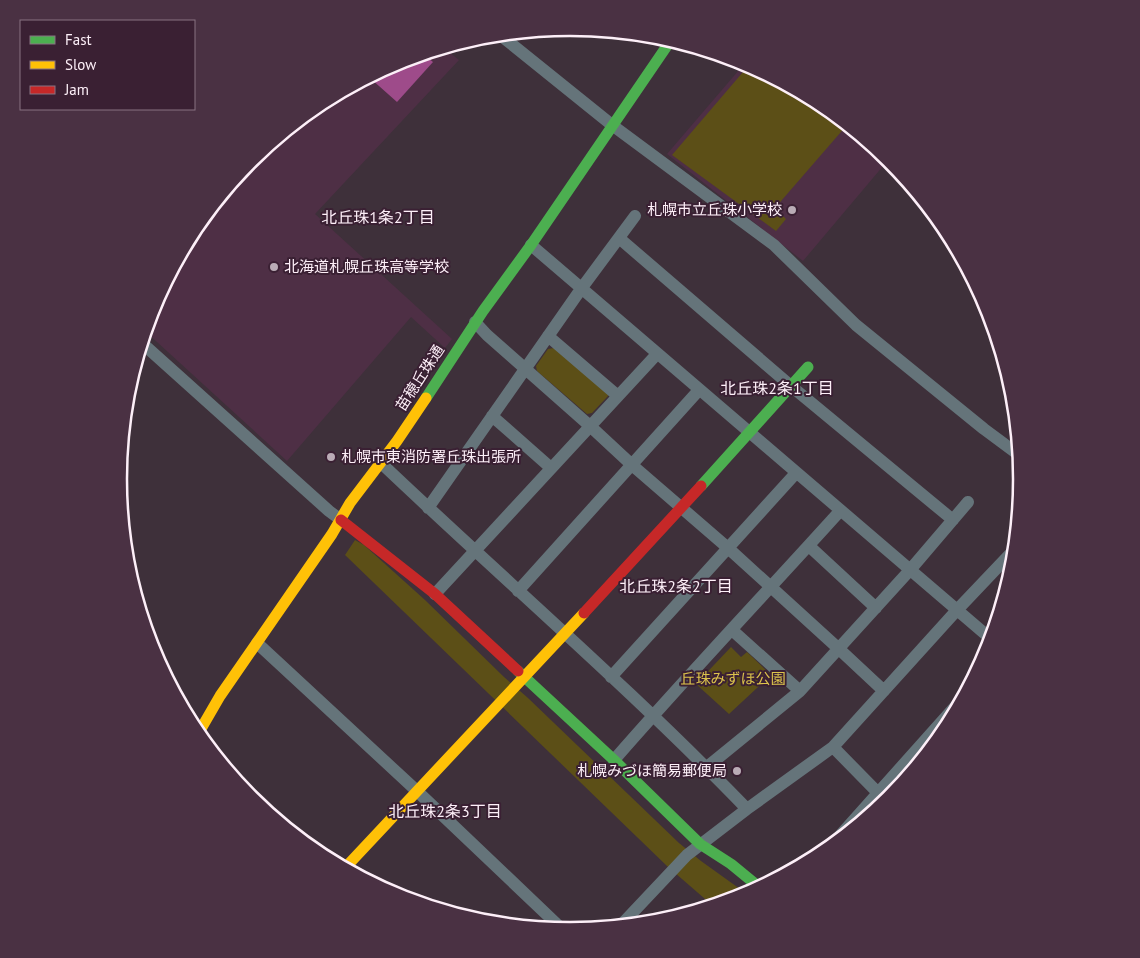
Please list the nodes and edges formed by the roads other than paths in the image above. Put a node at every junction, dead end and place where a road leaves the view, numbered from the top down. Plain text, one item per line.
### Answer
1 (507, 41) edge
2 (666, 47) edge
3 (612, 125) junction
4 (635, 216) dead end
5 (619, 238) junction
6 (531, 245) junction
7 (582, 289) junction
8 (475, 322) junction
9 (548, 336) junction
10 (147, 349) edge
11 (657, 354) junction
12 (808, 367) dead end
13 (525, 369) junction
14 (791, 386) junction
15 (700, 390) junction
16 (618, 396) junction
17 (492, 416) junction
18 (590, 426) junction
19 (749, 433) junction
20 (1012, 450) edge
21 (380, 462) junction
22 (632, 465) junction
23 (552, 468) junction
24 (796, 473) junction
25 (968, 502) dead end
26 (681, 507) junction
27 (428, 508) junction
28 (840, 510) junction
29 (341, 520) junction
30 (953, 520) junction
31 (809, 546) junction
32 (728, 548) junction
33 (474, 551) junction
34 (1005, 560) edge
35 (910, 570) junction
36 (771, 588) junction
37 (518, 591) junction
38 (435, 594) junction
39 (876, 608) junction
40 (957, 610) junction
41 (732, 630) junction
42 (565, 633) junction
43 (984, 633) edge
44 (257, 643) junction
45 (839, 648) junction
46 (611, 677) junction
47 (524, 678) junction
48 (800, 691) junction
49 (884, 691) junction
50 (652, 716) junction
51 (203, 726) edge
52 (924, 745) edge
53 (833, 747) junction
54 (614, 760) junction
55 (707, 767) junction
56 (899, 775) edge
57 (418, 792) junction
58 (879, 795) edge
59 (748, 809) junction
60 (700, 844) junction
61 (350, 863) edge
62 (753, 882) edge
63 (629, 918) edge
64 (554, 921) edge

1 - 3 street
2 - 3 street, 苗穂丘珠通
3 - 6 street, 苗穂丘珠通
3 - 20 street
4 - 5 street
5 - 7 street
5 - 14 street
6 - 7 street
6 - 8 street, 苗穂丘珠通
7 - 9 street
7 - 11 street
8 - 13 street
8 - 21 street, 苗穂丘珠通
9 - 13 street
9 - 16 street
10 - 29 street
11 - 15 street
11 - 16 street
12 - 14 street
13 - 17 street
13 - 18 street
14 - 19 street
14 - 30 street
15 - 19 street
15 - 22 street
16 - 18 street
17 - 23 street
17 - 27 street
18 - 22 street
18 - 23 street
19 - 24 street
19 - 26 street
21 - 27 street
21 - 29 street, 苗穂丘珠通
22 - 26 street
22 - 37 street
23 - 33 street
24 - 28 street
24 - 32 street
25 - 30 street
26 - 32 street
26 - 42 street
27 - 33 street
28 - 31 street
28 - 35 street
29 - 38 street
29 - 44 street, 苗穂丘珠通
30 - 35 street
31 - 36 street
31 - 39 street
32 - 36 street
32 - 46 street
33 - 37 street
33 - 38 street
34 - 40 street
35 - 39 street
35 - 40 street
36 - 41 street
36 - 45 street
37 - 42 street
38 - 47 street
39 - 45 street
40 - 43 street
40 - 49 street
41 - 48 street
41 - 50 street
42 - 46 street
42 - 47 street
44 - 51 street, 苗穂丘珠通
44 - 57 street
45 - 48 street
45 - 49 street
46 - 50 street
47 - 54 street
47 - 57 street
48 - 55 street
49 - 53 street
50 - 54 street
50 - 55 street
52 - 56 street
53 - 58 street
53 - 59 street
54 - 60 street
55 - 59 street
57 - 61 street
57 - 64 street
59 - 60 street
60 - 62 street
60 - 63 street

